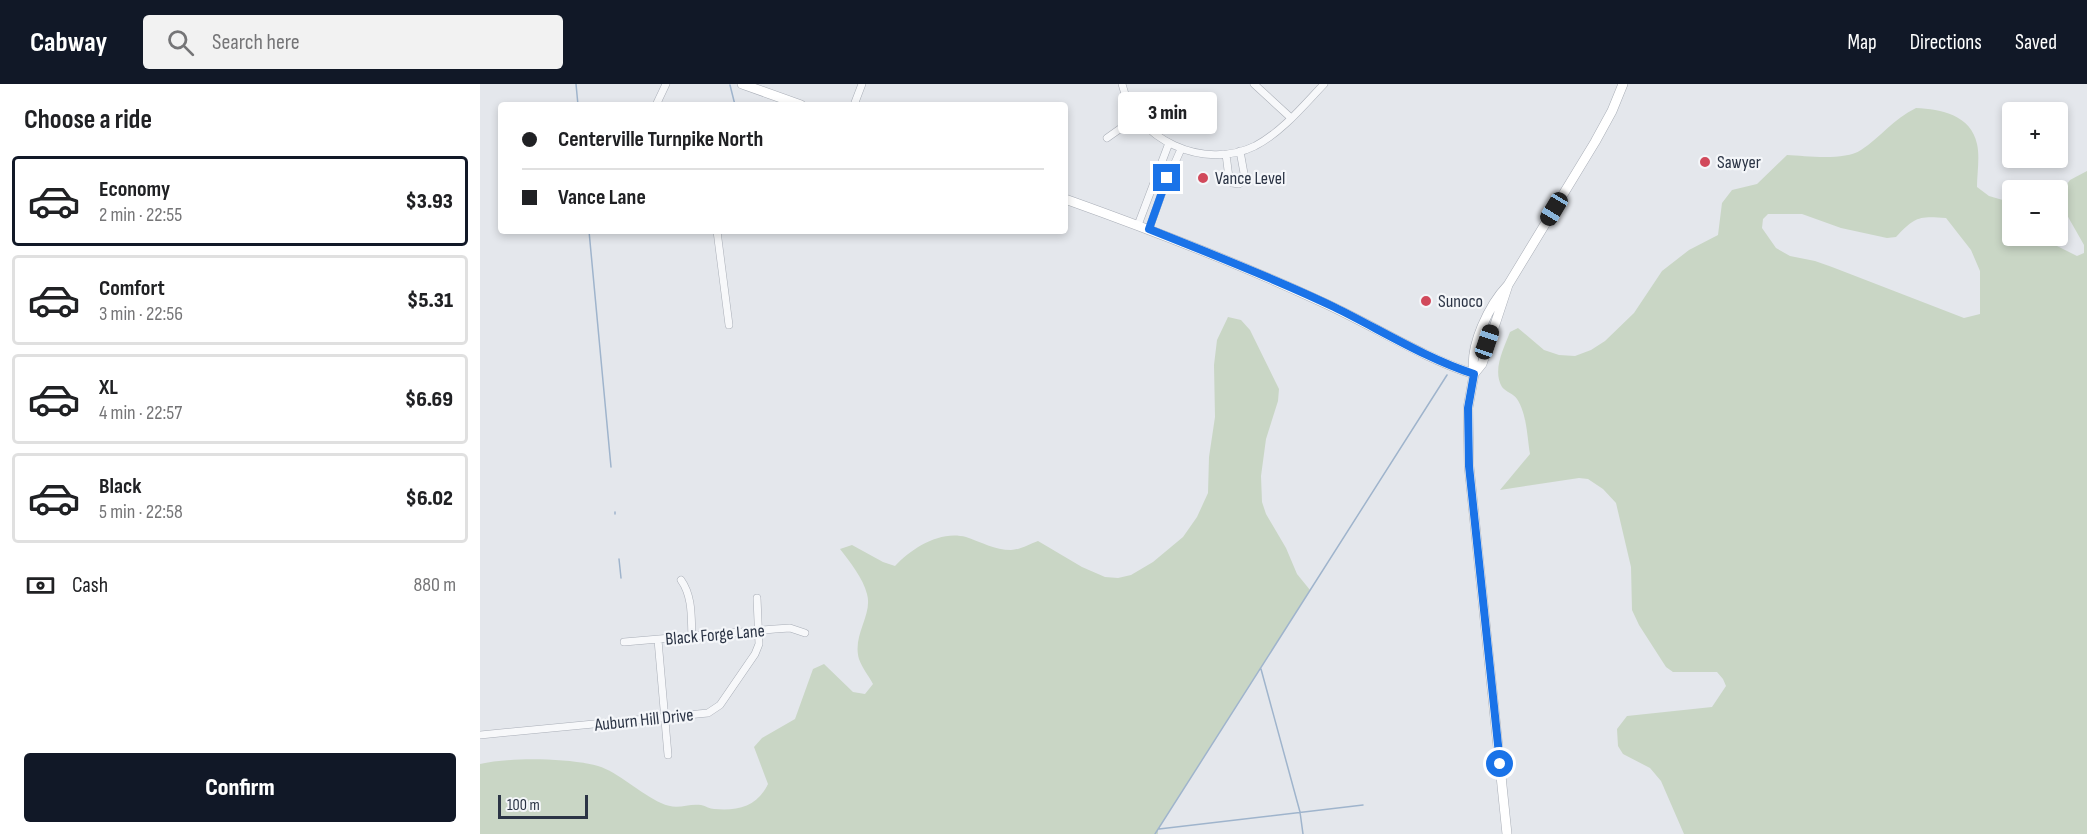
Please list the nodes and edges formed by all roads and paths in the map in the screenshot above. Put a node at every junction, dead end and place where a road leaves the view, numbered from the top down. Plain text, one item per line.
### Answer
1 (666, 84) edge
2 (742, 84) edge
3 (862, 84) edge
4 (1122, 84) edge
5 (1254, 84) edge
6 (1324, 84) edge
7 (1623, 84) edge
8 (660, 102) edge
9 (793, 102) edge
10 (855, 102) edge
11 (1138, 116) junction
12 (1291, 118) junction
13 (1107, 138) dead end
14 (1169, 143) junction
15 (1181, 149) junction
16 (1240, 151) junction
17 (1226, 154) junction
18 (1068, 200) edge
19 (1138, 225) junction
20 (1149, 229) junction
21 (717, 234) edge
22 (729, 325) dead end
23 (1474, 374) junction
24 (681, 580) dead end
25 (757, 598) dead end
26 (758, 630) junction
27 (805, 633) dead end
28 (692, 638) junction
29 (658, 640) junction
30 (624, 642) dead end
31 (665, 719) junction
32 (480, 735) edge
33 (668, 755) dead end
34 (1507, 834) edge

1 - 8 street
2 - 9 main road
3 - 10 street
4 - 11 street
5 - 12 street
6 - 12 street
7 - 23 main road
11 - 13 street
11 - 14 street
12 - 16 street
14 - 15 street
14 - 19 street
15 - 17 street
15 - 20 street
16 - 17 street
16 - 17 street
18 - 19 main road
19 - 20 main road
20 - 23 main road
21 - 22 street
23 - 34 main road
24 - 28 street
25 - 26 street, Auburn Hill Drive
26 - 27 street, Black Forge Lane
26 - 28 street, Black Forge Lane
26 - 31 street, Auburn Hill Drive
28 - 29 street, Black Forge Lane
29 - 30 street, Black Forge Lane
29 - 31 street
31 - 32 street, Auburn Hill Drive
31 - 33 street

